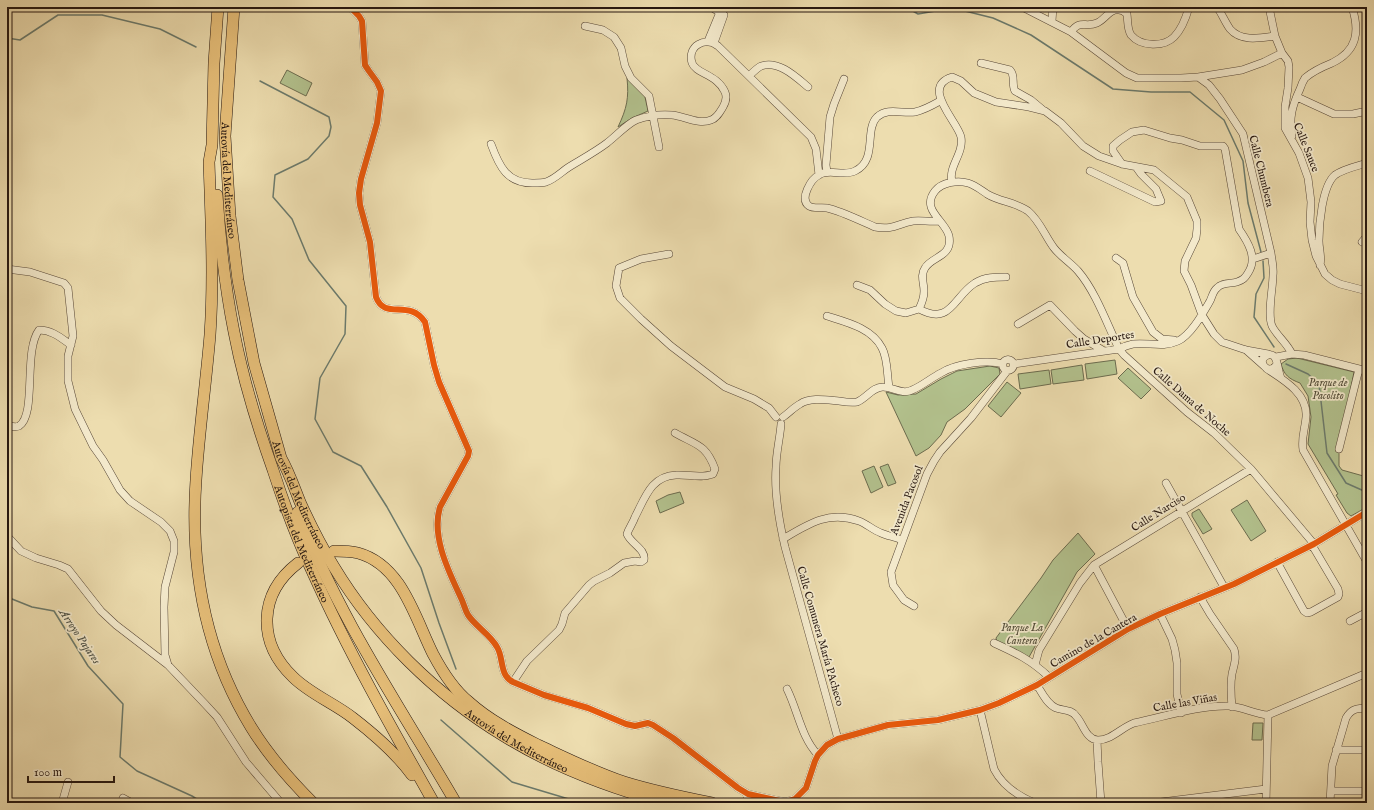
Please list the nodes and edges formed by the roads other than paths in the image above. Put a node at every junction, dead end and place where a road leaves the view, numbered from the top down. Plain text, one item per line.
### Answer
1 (218, 7) edge
2 (234, 7) edge
3 (350, 7) edge
4 (711, 7) edge
5 (1022, 7) edge
6 (1053, 7) edge
7 (1189, 7) edge
8 (1217, 7) edge
9 (1270, 7) edge
10 (1352, 7) edge
11 (1052, 21) junction
12 (585, 26) dead end
13 (1071, 32) junction
14 (1275, 36) junction
15 (711, 42) junction
16 (1282, 53) junction
17 (981, 63) dead end
18 (749, 76) junction
19 (1198, 77) junction
20 (844, 79) dead end
21 (808, 87) dead end
22 (1297, 97) junction
23 (1032, 100) junction
24 (940, 101) junction
25 (1029, 107) junction
26 (1045, 111) junction
27 (1367, 112) edge
28 (653, 116) junction
29 (1293, 142) junction
30 (491, 144) dead end
31 (212, 145) junction
32 (659, 147) dead end
33 (1367, 163) edge
34 (1122, 164) junction
35 (1136, 167) junction
36 (1090, 171) dead end
37 (827, 172) junction
38 (819, 174) junction
39 (952, 182) junction
40 (938, 221) junction
41 (1367, 236) edge
42 (1362, 242) dead end
43 (669, 254) dead end
44 (1271, 254) junction
45 (1116, 258) dead end
46 (1253, 259) junction
47 (1320, 265) junction
48 (7, 269) edge
49 (1006, 277) dead end
50 (856, 285) dead end
51 (1367, 291) edge
52 (919, 309) junction
53 (1202, 315) junction
54 (827, 316) dead end
55 (1018, 324) dead end
56 (1180, 340) junction
57 (71, 345) junction
58 (1119, 349) junction
59 (1246, 350) junction
60 (1105, 351) junction
61 (1268, 354) junction
62 (1292, 354) junction
63 (1276, 360) junction
64 (1003, 364) junction
65 (1014, 364) junction
66 (1266, 368) junction
67 (1359, 369) junction
68 (1367, 370) edge
69 (1007, 371) junction
70 (1281, 378) junction
71 (889, 387) junction
72 (780, 419) junction
73 (7, 425) edge
74 (675, 433) dead end
75 (1339, 449) dead end
76 (281, 458) junction
77 (1251, 469) junction
78 (1166, 483) dead end
79 (1181, 511) junction
80 (1367, 512) edge
81 (1345, 525) junction
82 (7, 536) edge
83 (783, 539) junction
84 (902, 540) junction
85 (1313, 544) junction
86 (334, 551) dead end
87 (1277, 562) junction
88 (1367, 562) edge
89 (298, 563) dead end
90 (1094, 565) junction
91 (1224, 587) junction
92 (1200, 597) junction
93 (914, 606) dead end
94 (1367, 612) edge
95 (1160, 614) junction
96 (1350, 621) dead end
97 (1128, 629) junction
98 (994, 643) dead end
99 (168, 665) junction
100 (1035, 665) junction
101 (1367, 673) edge
102 (1049, 677) junction
103 (513, 682) junction
104 (1037, 685) junction
105 (787, 689) dead end
106 (1232, 707) junction
107 (1367, 708) edge
108 (980, 710) junction
109 (1181, 713) junction
110 (1265, 715) junction
111 (838, 739) junction
112 (1097, 740) junction
113 (1336, 750) junction
114 (1367, 750) edge
115 (818, 755) junction
116 (68, 782) dead end
117 (1266, 789) junction
118 (1330, 791) junction
119 (1367, 791) edge
120 (123, 798) dead end
121 (432, 799) edge
122 (746, 799) edge
123 (62, 803) edge
124 (132, 803) edge
125 (282, 803) edge
126 (313, 803) edge
127 (456, 803) edge
128 (666, 803) edge
129 (712, 803) edge
130 (1035, 803) edge
131 (1101, 803) edge
132 (1153, 803) edge
133 (1266, 803) edge
134 (1330, 803) edge

1 - 31 highway, Autovía del Mediterráneo
2 - 76 highway, Autovía del Mediterráneo
3 - 103 street
4 - 15 street
5 - 11 street
6 - 11 street
7 - 13 street
8 - 14 street
9 - 14 street, Calle Sauce
10 - 22 street
11 - 13 street
12 - 28 street
13 - 19 street
14 - 16 street, Calle Sauce
15 - 18 street
15 - 28 street
16 - 19 street
16 - 29 street, Calle Sauce
17 - 23 street
18 - 21 street
18 - 38 street
19 - 44 street, Calle Chumbera
20 - 37 street
22 - 27 street
22 - 29 street
23 - 25 street
23 - 26 street
24 - 25 street
24 - 37 street
24 - 39 street
25 - 26 street
26 - 34 street
28 - 30 street
28 - 32 street
29 - 47 street, Calle Sauce
31 - 121 highway, Autopista del Mediterráneo
31 - 126 highway, Autovía del Mediterráneo
33 - 47 street
34 - 35 street
34 - 46 street
35 - 36 street
35 - 53 street
37 - 38 street
38 - 40 street
39 - 40 street
39 - 58 street
40 - 52 street
41 - 42 street
43 - 72 street
44 - 46 street
44 - 62 street, Calle Chumbera
45 - 56 street
46 - 53 street
47 - 51 street, Calle Sauce
48 - 57 street
49 - 52 street
50 - 52 street
53 - 56 street
53 - 59 street
54 - 71 street
55 - 60 street
56 - 58 street, Calle Deportes
57 - 73 street
57 - 99 street
58 - 60 street, Calle Deportes
58 - 77 street, Calle Dama de Noche
59 - 61 street
59 - 66 street
60 - 65 street, Calle Deportes
61 - 63 street
61 - 66 street
62 - 63 street
62 - 67 street
63 - 66 street
63 - 70 street
64 - 65 street
64 - 69 street
64 - 71 street
65 - 69 street
66 - 70 street
67 - 68 street
67 - 75 street
69 - 84 street, Avenida Pacosol
70 - 81 street
71 - 72 street
72 - 83 street, Calle Comunera María PAcheco
74 - 103 street
76 - 127 highway, Autopista del Mediterráneo
76 - 128 highway, Autovía del Mediterráneo
77 - 79 street, Calle Narciso
77 - 85 street
78 - 79 street
79 - 90 street, Calle Narciso
79 - 91 street
80 - 81 street, Camino de la Cantera
81 - 85 street, Camino de la Cantera
81 - 88 street
82 - 99 street
83 - 84 street
83 - 111 street, Calle Comunera María PAcheco
84 - 93 street, Avenida Pacosol
85 - 87 street, Camino de la Cantera
85 - 87 street
86 - 129 highway
87 - 91 street, Camino de la Cantera
89 - 121 highway
90 - 97 street
90 - 100 street, Calle Narciso
91 - 92 street, Camino de la Cantera
92 - 95 street, Camino de la Cantera
92 - 106 street
94 - 96 street
95 - 97 street, Camino de la Cantera
95 - 109 street
97 - 102 street, Camino de la Cantera
98 - 100 street
99 - 125 street
100 - 102 street
101 - 110 street
102 - 104 street, Camino de la Cantera
103 - 122 street
104 - 108 street, Camino de la Cantera
104 - 112 street
105 - 115 street
106 - 109 street, Calle las Viñas
106 - 110 street, Calle las Viñas
107 - 113 street
108 - 111 street, Camino de la Cantera
108 - 130 street
109 - 112 street, Calle las Viñas
110 - 117 street
111 - 115 street
112 - 131 street
113 - 114 street
113 - 118 street
115 - 122 street
116 - 123 street
117 - 132 street
117 - 133 street
118 - 119 street
118 - 134 street
120 - 124 street

